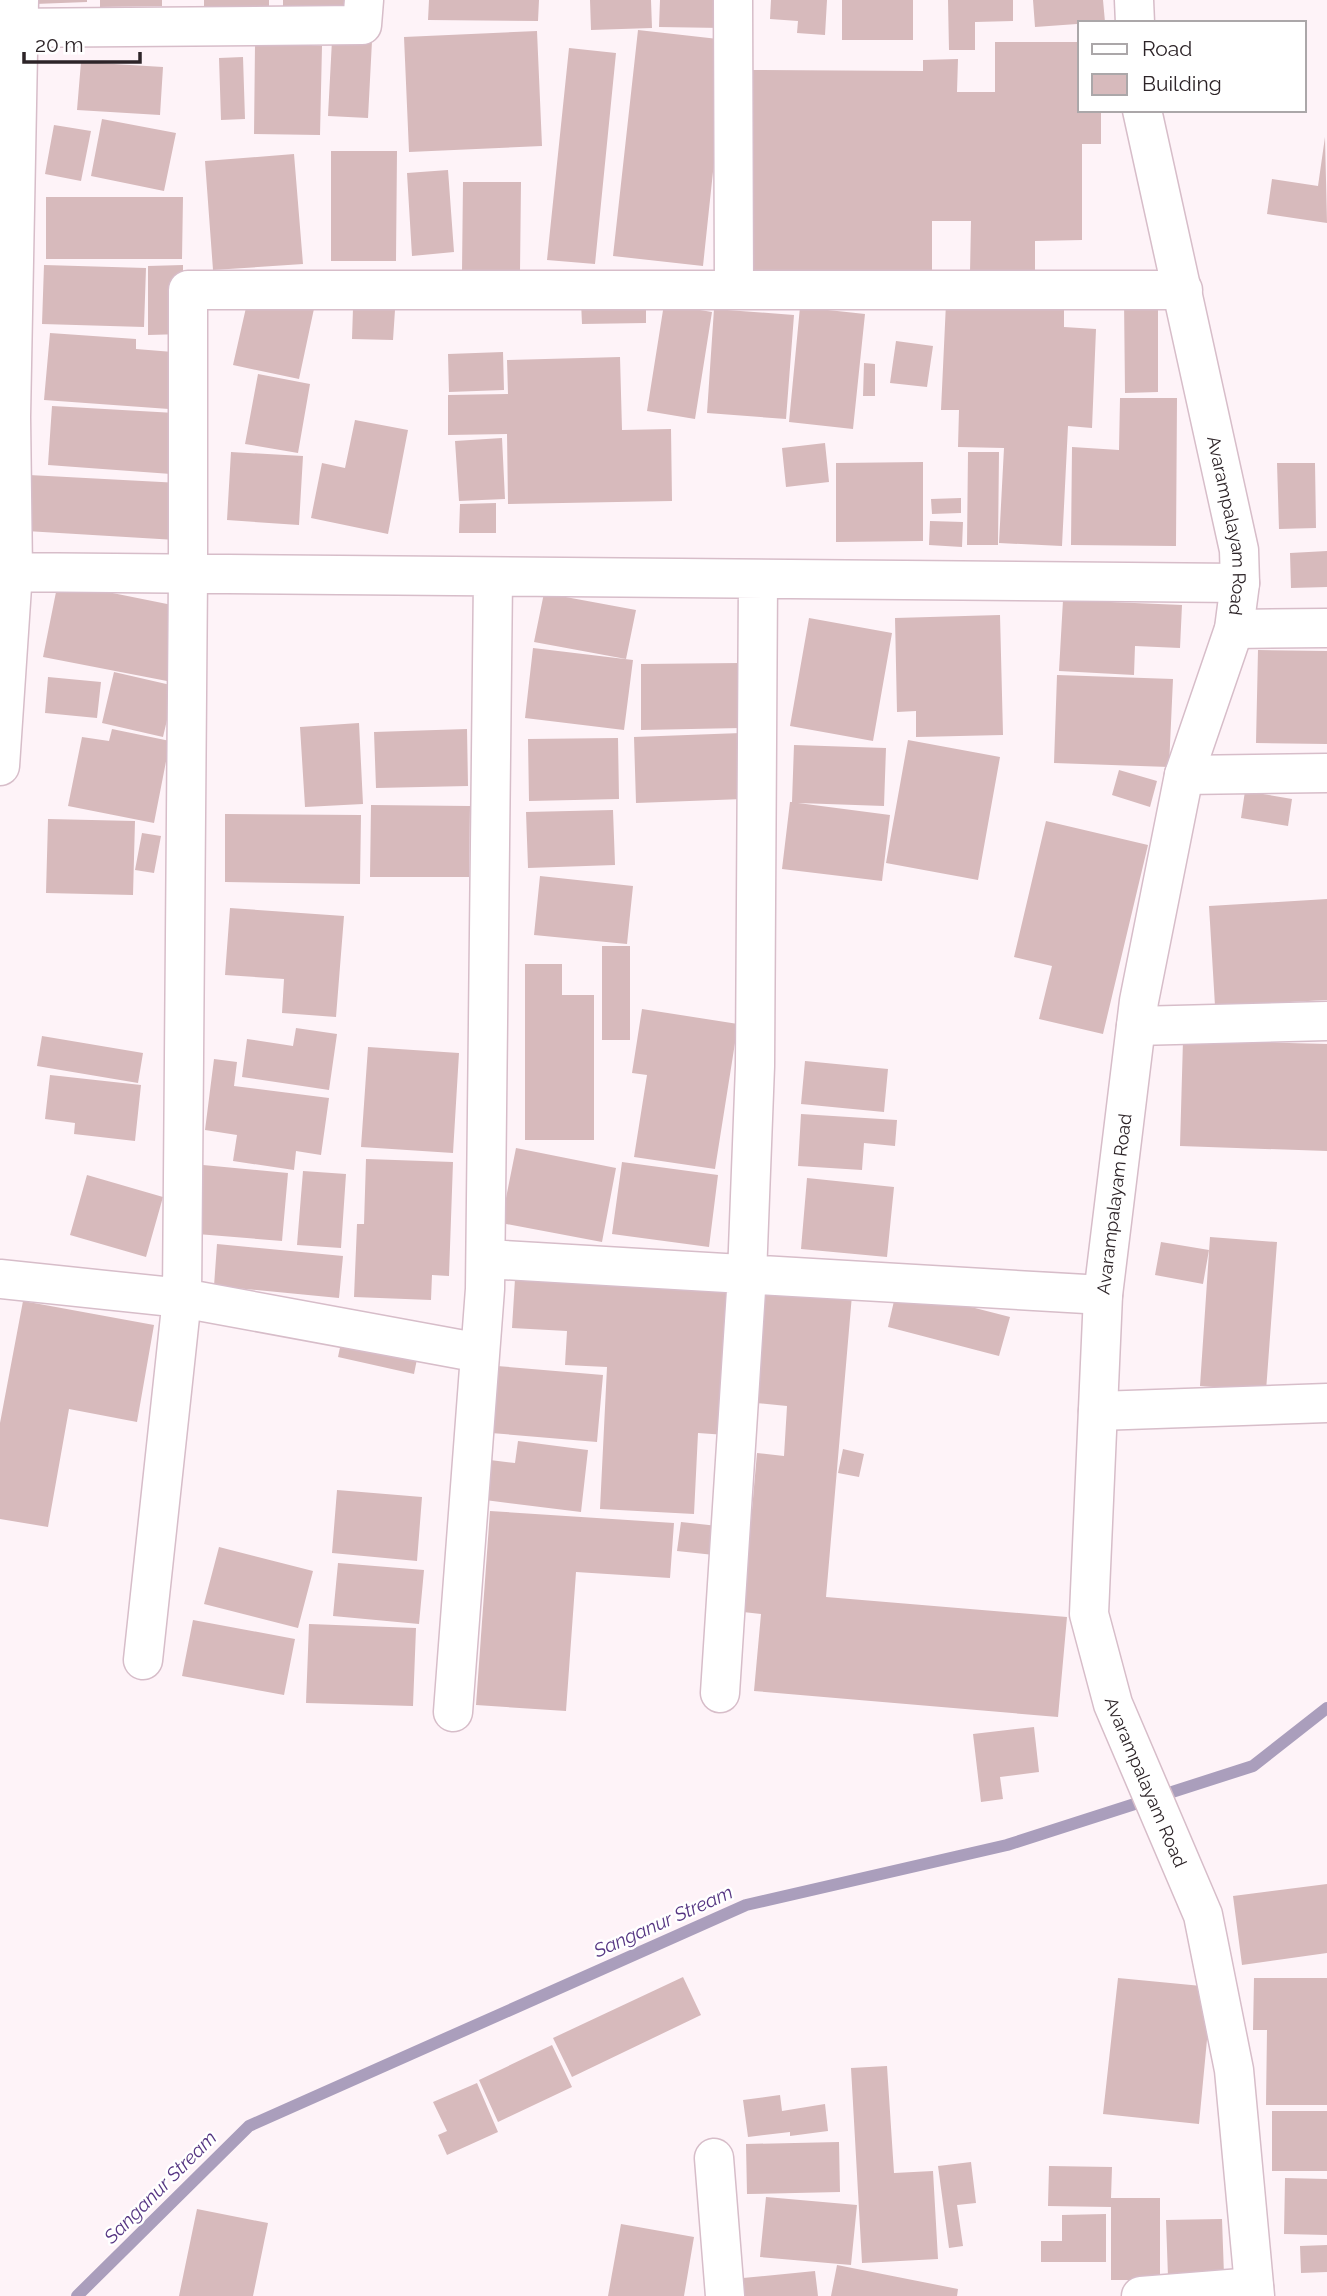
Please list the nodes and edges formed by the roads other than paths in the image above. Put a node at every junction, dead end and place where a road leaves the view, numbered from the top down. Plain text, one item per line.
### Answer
1 (364, 0) edge
2 (733, 0) edge
3 (1134, 0) edge
4 (179, 14) edge
5 (13, 19) edge
6 (1135, 21) edge
7 (1142, 112) edge
8 (734, 289) junction
9 (1183, 290) junction
10 (6, 417) edge
11 (6, 572) edge
12 (188, 575) junction
13 (493, 578) junction
14 (758, 580) junction
15 (1240, 583) junction
16 (1327, 628) edge
17 (1234, 629) junction
18 (0, 766) edge
19 (1327, 773) edge
20 (1184, 775) junction
21 (1327, 1021) edge
22 (1136, 1026) junction
23 (486, 1259) junction
24 (747, 1275) junction
25 (0, 1279) edge
26 (1103, 1295) junction
27 (182, 1298) junction
28 (480, 1353) junction
29 (1327, 1403) edge
30 (1098, 1411) junction
31 (143, 1660) dead end
32 (720, 1693) dead end
33 (453, 1712) dead end
34 (713, 2158) dead end
35 (1255, 2291) edge
36 (725, 2296) edge
37 (1141, 2296) edge

1 - 4 street
2 - 8 street
3 - 6 street
4 - 5 street
5 - 10 street
7 - 9 street, Avarampalayam Road
8 - 9 street
8 - 12 street
9 - 15 street, Avarampalayam Road
10 - 11 street
11 - 12 street
11 - 18 street
12 - 13 street
12 - 27 street
13 - 14 street
13 - 23 street
14 - 15 street
14 - 24 street
15 - 17 street, Avarampalayam Road
16 - 17 street
17 - 20 street, Avarampalayam Road
19 - 20 street
20 - 22 street, Avarampalayam Road
21 - 22 street
22 - 26 street, Avarampalayam Road
23 - 24 street
23 - 28 street
24 - 26 street
24 - 32 street
25 - 27 street
26 - 30 street, Avarampalayam Road
27 - 28 street
27 - 31 street
28 - 33 street
29 - 30 street
30 - 35 street, Avarampalayam Road
34 - 36 street
35 - 37 street

